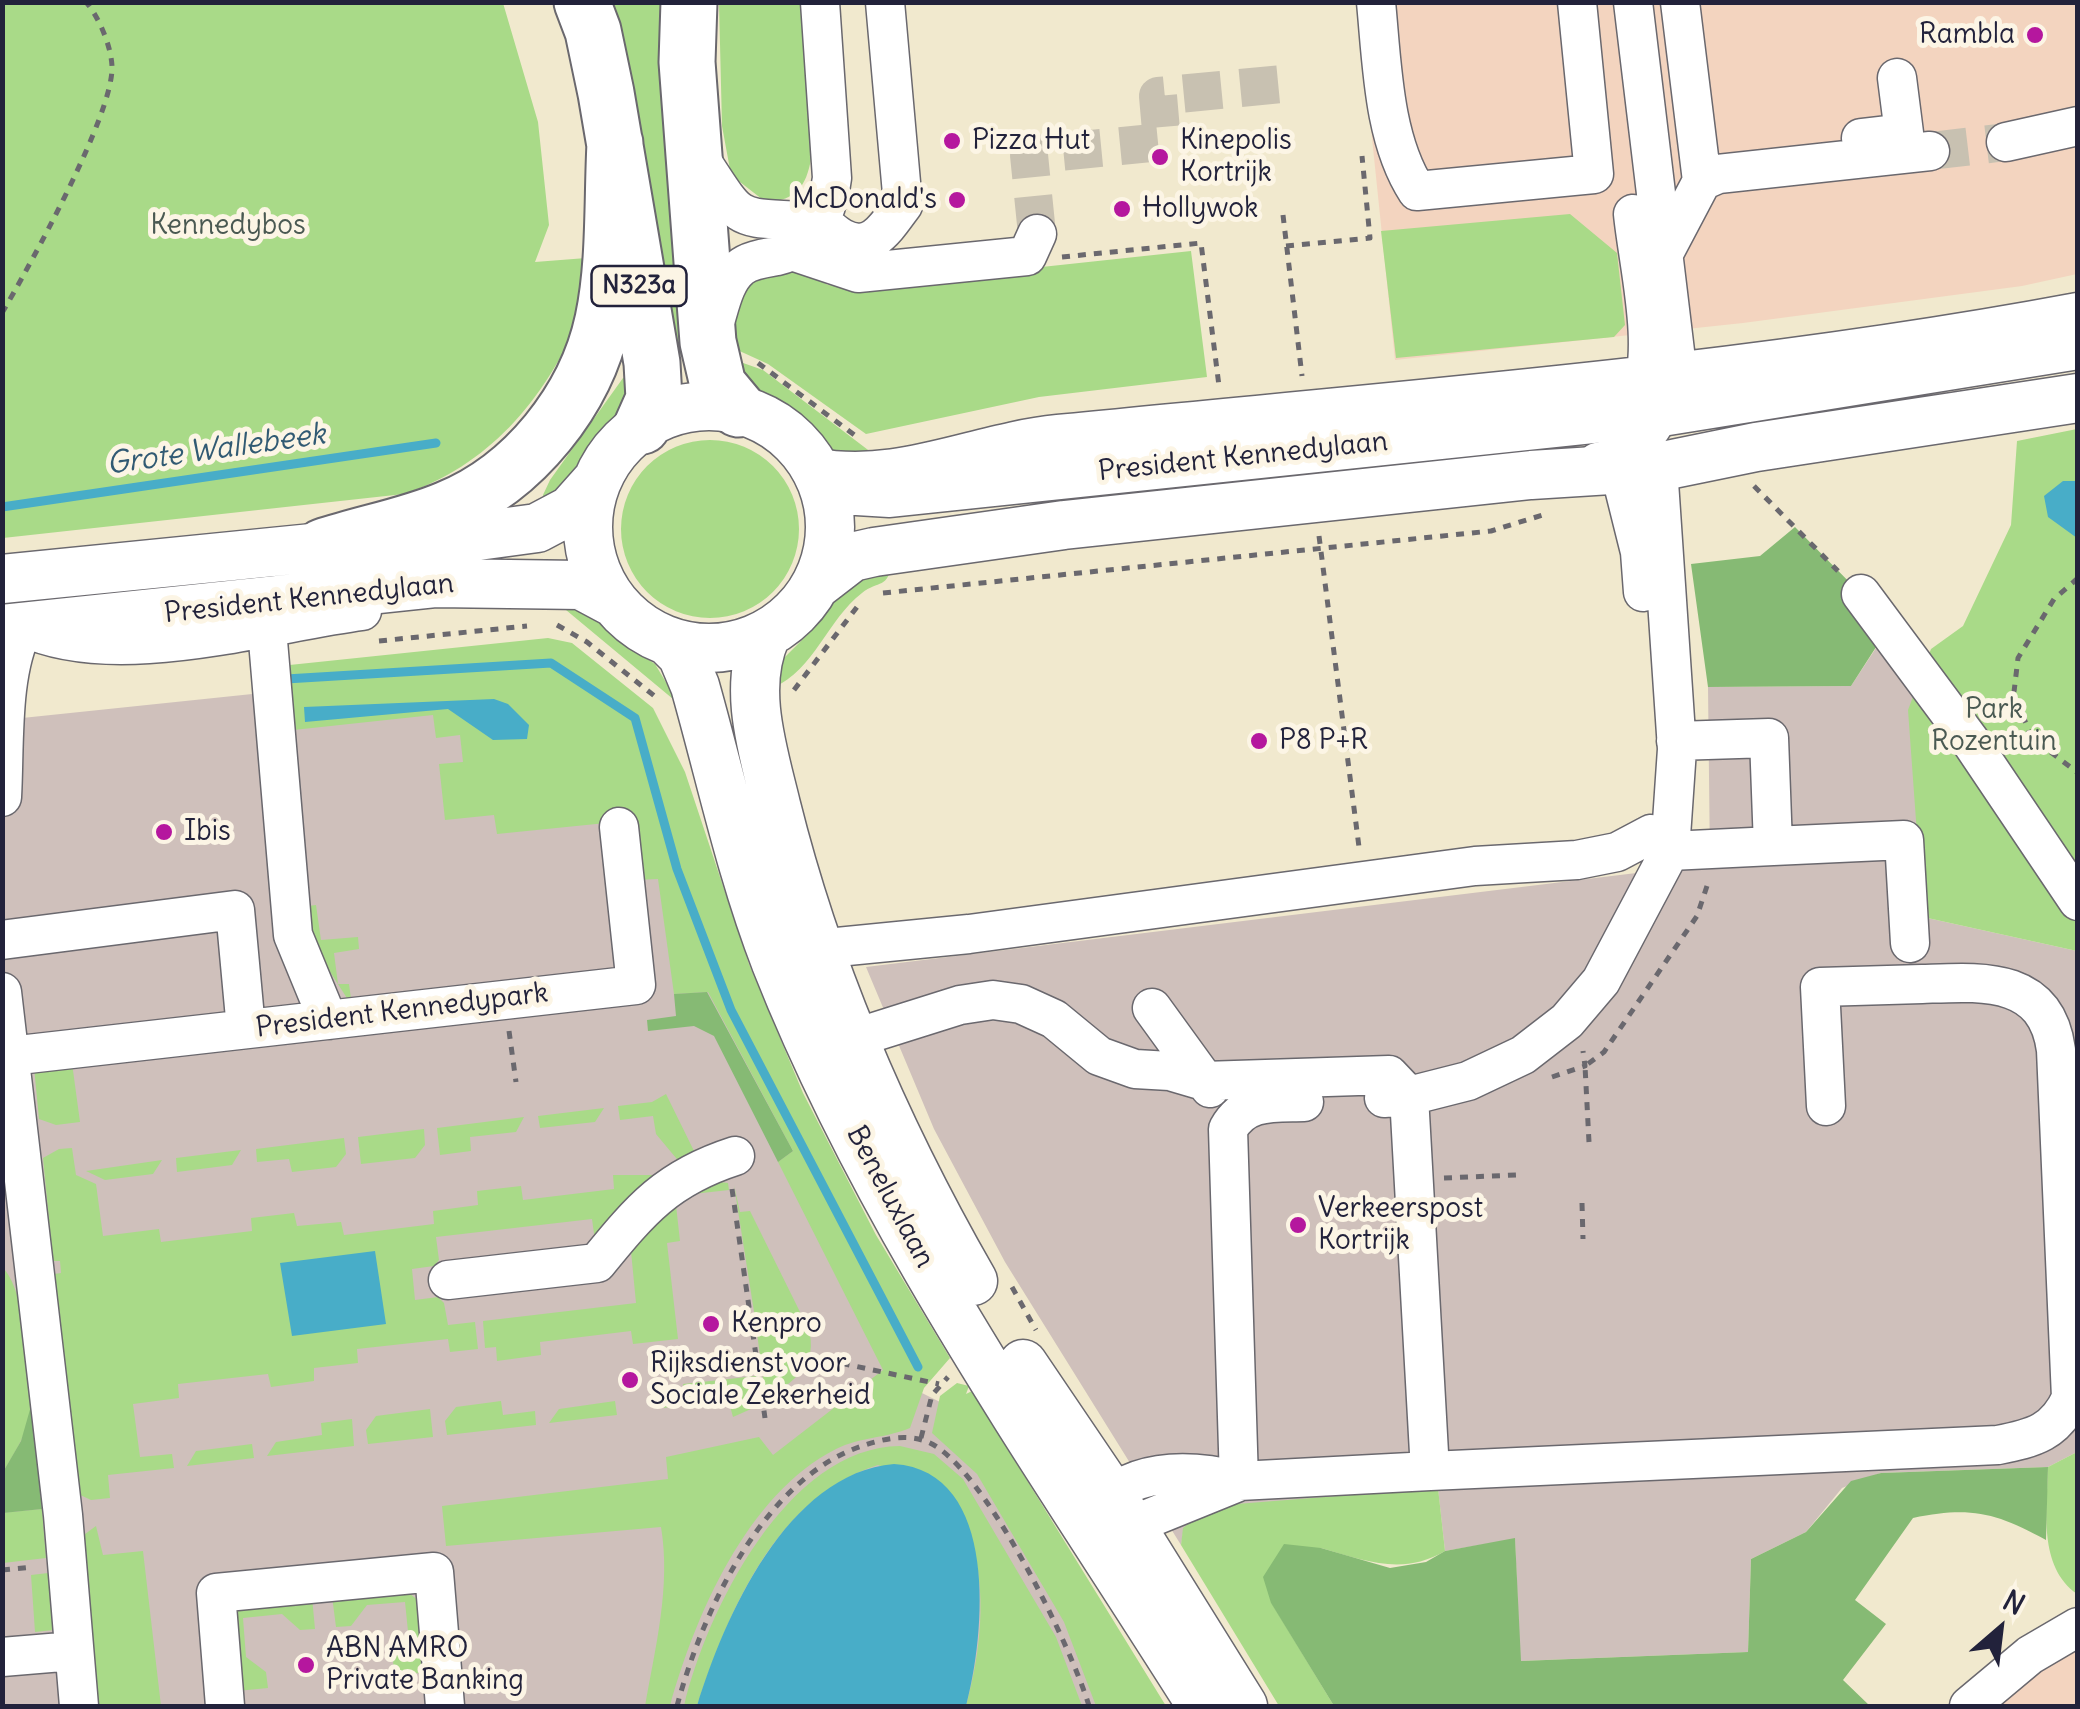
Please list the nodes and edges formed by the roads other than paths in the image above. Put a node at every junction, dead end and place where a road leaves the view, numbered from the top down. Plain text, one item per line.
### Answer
1 (582, 2) edge
2 (689, 2) edge
3 (885, 2) edge
4 (902, 2) edge
5 (1376, 2) edge
6 (1577, 2) edge
7 (1609, 2) edge
8 (1633, 2) edge
9 (1680, 2) edge
10 (820, 3) edge
11 (1897, 78) dead end
12 (892, 84) junction
13 (2078, 126) edge
14 (2006, 142) tunnel mouth
15 (615, 144) junction
16 (693, 148) junction
17 (1930, 151) tunnel mouth
18 (1701, 168) junction
19 (821, 222) junction
20 (884, 229) junction
21 (1036, 234) road end
22 (1660, 237) junction
23 (794, 252) junction
24 (909, 268) junction
25 (2078, 312) edge
26 (708, 342) junction
27 (2078, 345) edge
28 (1654, 392) junction
29 (2078, 398) edge
30 (738, 409) junction
31 (642, 426) junction
32 (1639, 470) junction
33 (1531, 475) junction
34 (819, 478) junction
35 (595, 483) junction
36 (322, 547) junction
37 (2, 579) edge
38 (817, 584) junction
39 (1860, 594) road end
40 (612, 601) junction
41 (544, 610) junction
42 (13, 628) edge
43 (267, 629) junction
44 (766, 635) junction
45 (672, 644) junction
46 (1676, 741) junction
47 (2, 797) edge
48 (619, 827) dead end
49 (1661, 843) junction
50 (1773, 846) junction
51 (2078, 901) edge
52 (2, 940) edge
53 (1910, 943) dead end
54 (817, 949) junction
55 (2, 992) edge
56 (1152, 1008) dead end
57 (328, 1020) junction
58 (246, 1029) junction
59 (852, 1039) junction
60 (10, 1056) junction
61 (1204, 1081) junction
62 (1408, 1096) junction
63 (1826, 1106) dead end
64 (1235, 1117) junction
65 (735, 1156) road end
66 (18, 1248) edge
67 (448, 1280) dead end
68 (1430, 1471) junction
69 (1239, 1481) junction
70 (1109, 1514) junction
71 (2078, 1628) edge
72 (74, 1651) junction
73 (2, 1657) edge
74 (79, 1706) edge
75 (225, 1706) edge
76 (445, 1706) edge
77 (1202, 1706) edge
78 (1242, 1706) edge
79 (1969, 1706) edge

1 - 15 highway, N323a
2 - 16 highway, N323a
3 - 12 street
4 - 12 street
5 - 6 street
7 - 28 street
8 - 22 street
9 - 18 street
10 - 19 street
11 - 18 street
12 - 20 street
13 - 14 street
15 - 31 highway, N323a
15 - 36 highway
16 - 19 street
16 - 26 highway, N323a
17 - 18 street
18 - 22 street
19 - 20 street
19 - 23 street
20 - 24 street
21 - 24 street
22 - 28 street
23 - 24 street
23 - 26 street
25 - 28 street
26 - 30 highway, N323a
27 - 28 main road, President Kennedylaan
28 - 33 street, President Kennedylaan
28 - 34 main road, President Kennedylaan
29 - 32 main road, President Kennedylaan
30 - 31 main road
30 - 34 main road
31 - 35 main road
32 - 33 main road, President Kennedylaan
32 - 46 street
32 - 49 street
33 - 38 main road, President Kennedylaan
34 - 38 main road
35 - 36 main road, President Kennedylaan
35 - 40 main road
36 - 37 main road, President Kennedylaan
38 - 44 main road
39 - 51 street
40 - 41 main road, President Kennedylaan
40 - 45 main road
41 - 42 main road, President Kennedylaan
41 - 43 street
42 - 43 street
42 - 47 street
43 - 57 street
44 - 45 main road
44 - 54 main road, Beneluxlaan
45 - 70 main road, Beneluxlaan
46 - 49 street
46 - 50 street
48 - 57 street, President Kennedypark
49 - 50 street
49 - 54 street
49 - 62 street
50 - 53 street
52 - 58 street
54 - 59 main road, Beneluxlaan
55 - 60 street
56 - 61 street
57 - 58 street, President Kennedypark
58 - 60 street, President Kennedypark
59 - 61 street
59 - 70 main road, Beneluxlaan
60 - 66 street
61 - 62 street
61 - 64 street
62 - 64 street
62 - 68 street
63 - 68 street
64 - 69 street
65 - 67 street
66 - 72 street
68 - 69 street
69 - 70 street
70 - 77 main road, Beneluxlaan
70 - 78 main road, Beneluxlaan
71 - 79 street
72 - 73 street
72 - 74 street
75 - 76 street

